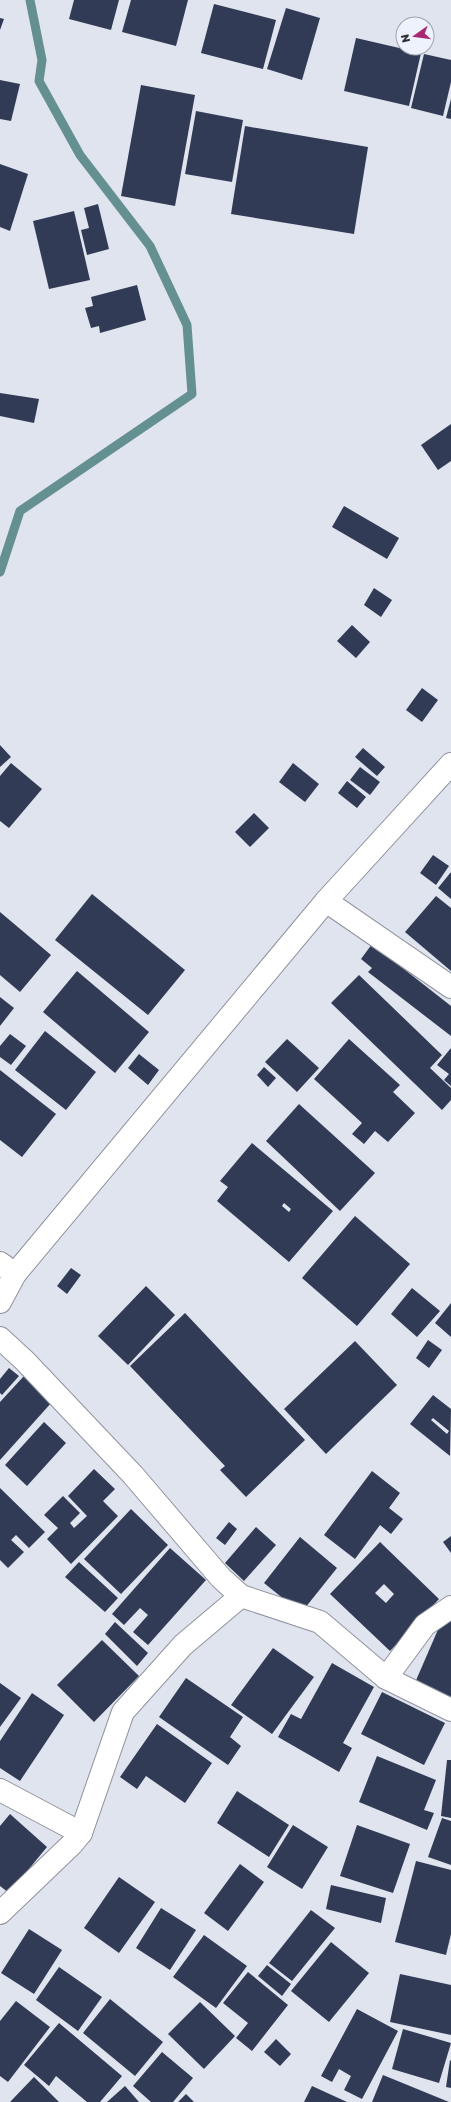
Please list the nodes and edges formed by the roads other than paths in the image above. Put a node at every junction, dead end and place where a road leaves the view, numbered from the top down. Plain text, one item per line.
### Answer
1 (451, 764) edge
2 (326, 901) junction
3 (451, 987) edge
4 (7, 1269) edge
5 (0, 1302) edge
6 (0, 1338) edge
7 (241, 1596) junction
8 (451, 1607) edge
9 (386, 1678) junction
10 (451, 1710) edge
11 (0, 1790) edge
12 (80, 1833) junction
13 (0, 1913) edge

1 - 2 street
2 - 3 street
2 - 4 street
4 - 5 street
6 - 7 street
7 - 9 street
7 - 12 street
8 - 9 street
9 - 10 street
11 - 12 street
12 - 13 street

